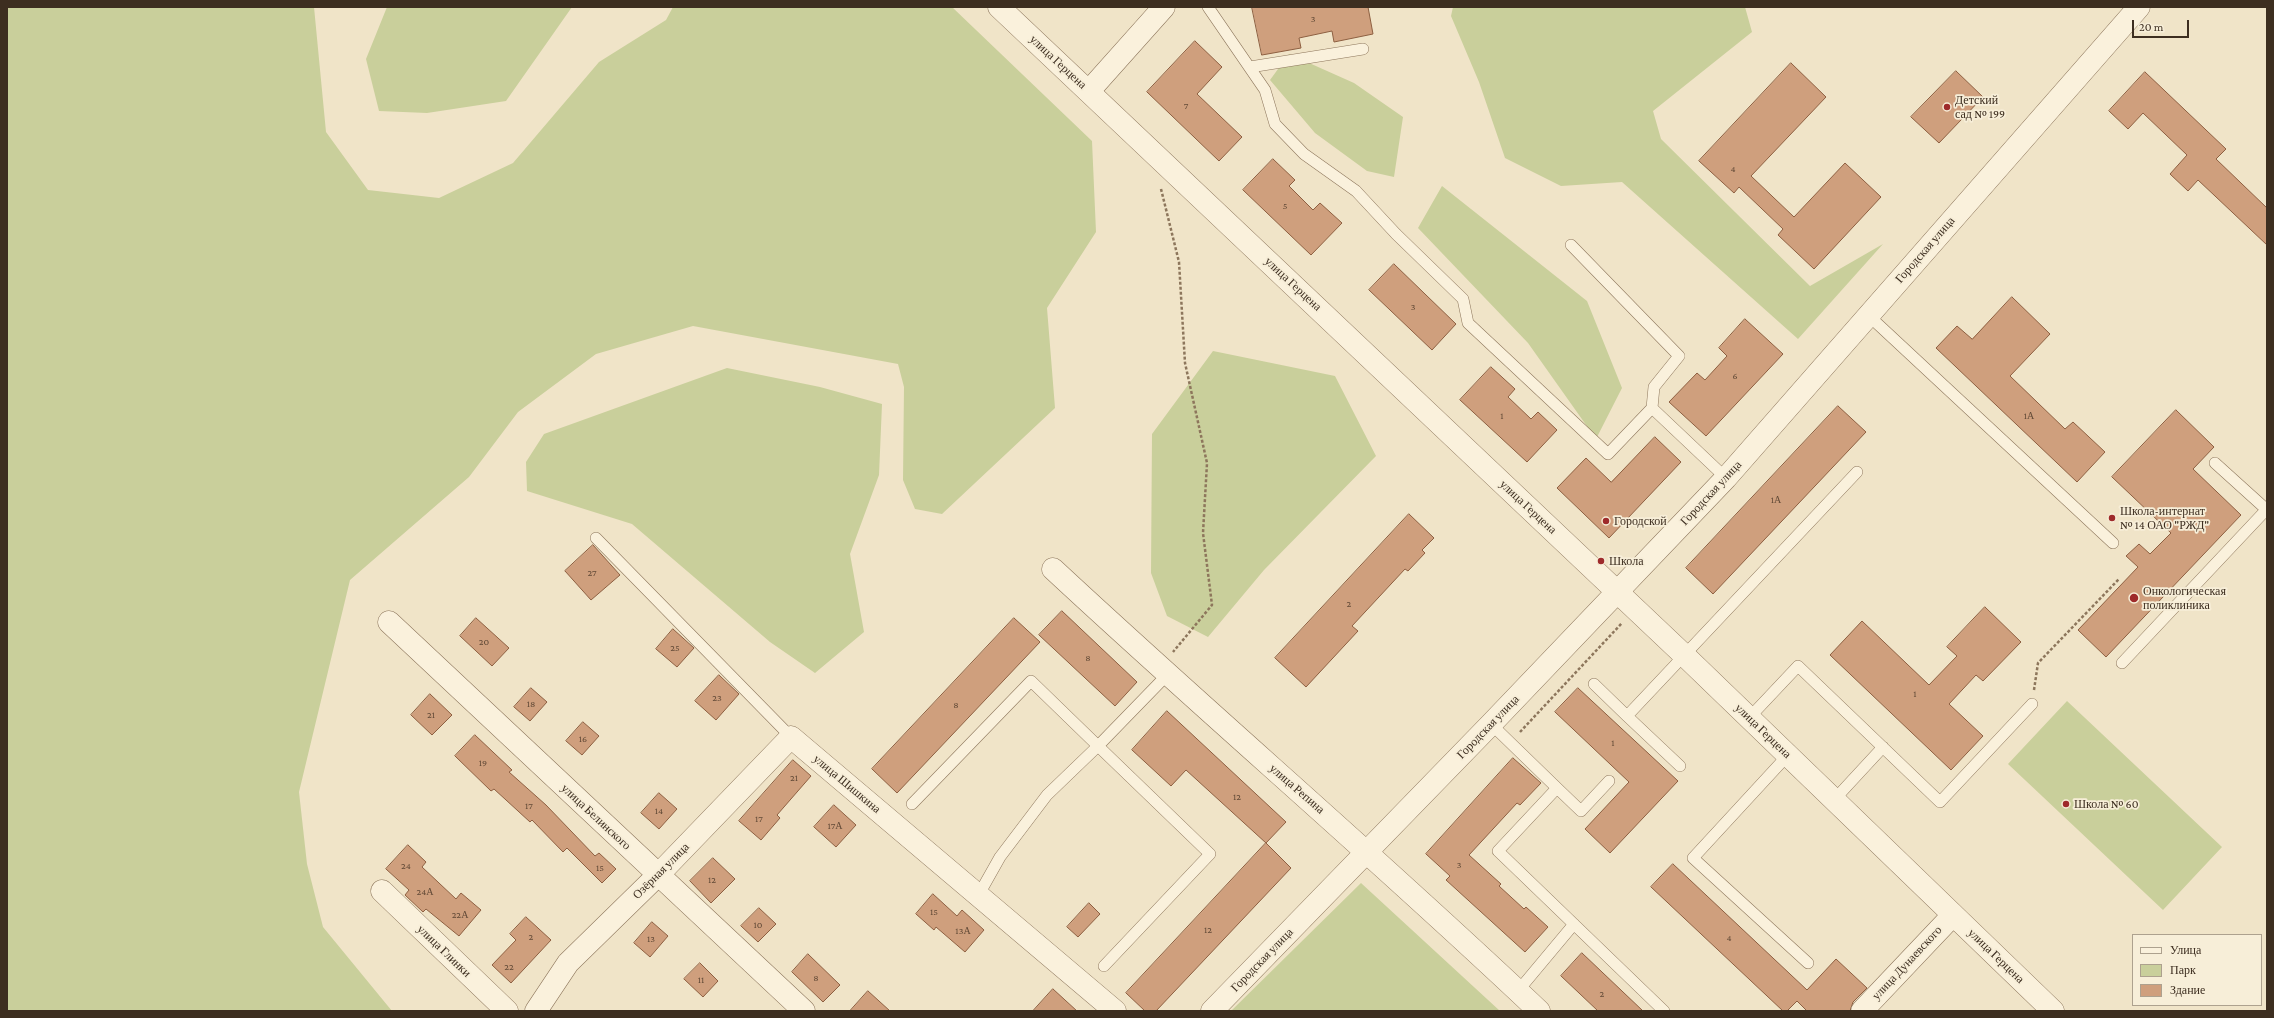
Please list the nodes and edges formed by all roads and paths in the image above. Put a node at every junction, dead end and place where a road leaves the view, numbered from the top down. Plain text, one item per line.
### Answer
1 (999, 7) edge
2 (1164, 7) edge
3 (1208, 7) edge
4 (2139, 7) edge
5 (1362, 49) dead end
6 (1250, 67) junction
7 (1089, 91) junction
8 (1162, 160) junction
9 (1571, 245) dead end
10 (1868, 315) junction
11 (1652, 408) junction
12 (2215, 463) dead end
13 (1857, 472) dead end
14 (1726, 478) junction
15 (2267, 510) edge
16 (596, 538) dead end
17 (2113, 544) dead end
18 (1053, 569) dead end
19 (2119, 579) dead end
20 (1617, 592) junction
21 (1635, 610) junction
22 (389, 622) dead end
23 (1684, 655) junction
24 (2122, 663) dead end
25 (1167, 675) junction
26 (1594, 684) dead end
27 (2032, 704) joint
28 (1627, 716) junction
29 (1749, 718) junction
30 (1491, 724) junction
31 (791, 736) junction
32 (1510, 742) junction
33 (1098, 746) junction
34 (1883, 747) junction
35 (1788, 755) junction
36 (1680, 766) dead end
37 (1609, 781) dead end
38 (1557, 788) junction
39 (1834, 800) junction
40 (912, 804) dead end
41 (1367, 851) junction
42 (658, 875) junction
43 (382, 891) dead end
44 (978, 896) junction
45 (1953, 915) junction
46 (1574, 924) junction
47 (1808, 963) dead end
48 (1104, 966) dead end
49 (1518, 991) junction
50 (507, 1011) edge
51 (536, 1011) edge
52 (804, 1011) edge
53 (1116, 1011) edge
54 (1212, 1011) edge
55 (1539, 1011) edge
56 (1664, 1011) edge
57 (1862, 1011) edge
58 (2053, 1011) edge

1 - 7 street, улица Герцена
2 - 7 street
3 - 6 lane
4 - 10 street, Городская улица
5 - 6 lane
6 - 11 lane
7 - 8 street, улица Герцена
8 - 20 street, улица Герцена
8 - 25 path
9 - 11 lane
10 - 14 street, Городская улица
10 - 17 lane
11 - 14 lane
12 - 15 lane
13 - 23 lane
14 - 20 street, Городская улица
15 - 24 lane
16 - 31 lane, улица Шишкина
18 - 25 street, улица Репина
19 - 27 path
20 - 21 street, улица Герцена
20 - 30 street, Городская улица
21 - 23 street, улица Герцена
21 - 32 path
22 - 42 street, улица Белинского
23 - 28 lane
23 - 29 street, улица Герцена
25 - 33 lane
25 - 41 street, улица Репина
26 - 28 lane
27 - 34 lane
28 - 36 lane
29 - 34 lane
29 - 35 street, улица Герцена
30 - 32 lane
30 - 41 street, Городская улица
31 - 42 street, Озёрная улица
31 - 44 street, улица Шишкина
32 - 38 lane
33 - 40 lane
33 - 44 lane
33 - 48 lane
34 - 39 lane
35 - 39 street, улица Герцена
35 - 47 lane
37 - 38 lane
38 - 46 lane
39 - 45 street, улица Герцена
41 - 49 street, улица Репина
41 - 54 street, Городская улица
42 - 51 street, Озёрная улица
42 - 52 street, улица Белинского
43 - 50 street, улица Глинки
44 - 53 street, улица Шишкина
45 - 57 street, улица Дунаевского
45 - 58 street, улица Герцена
46 - 49 lane
46 - 56 lane
49 - 55 street, улица Репина

